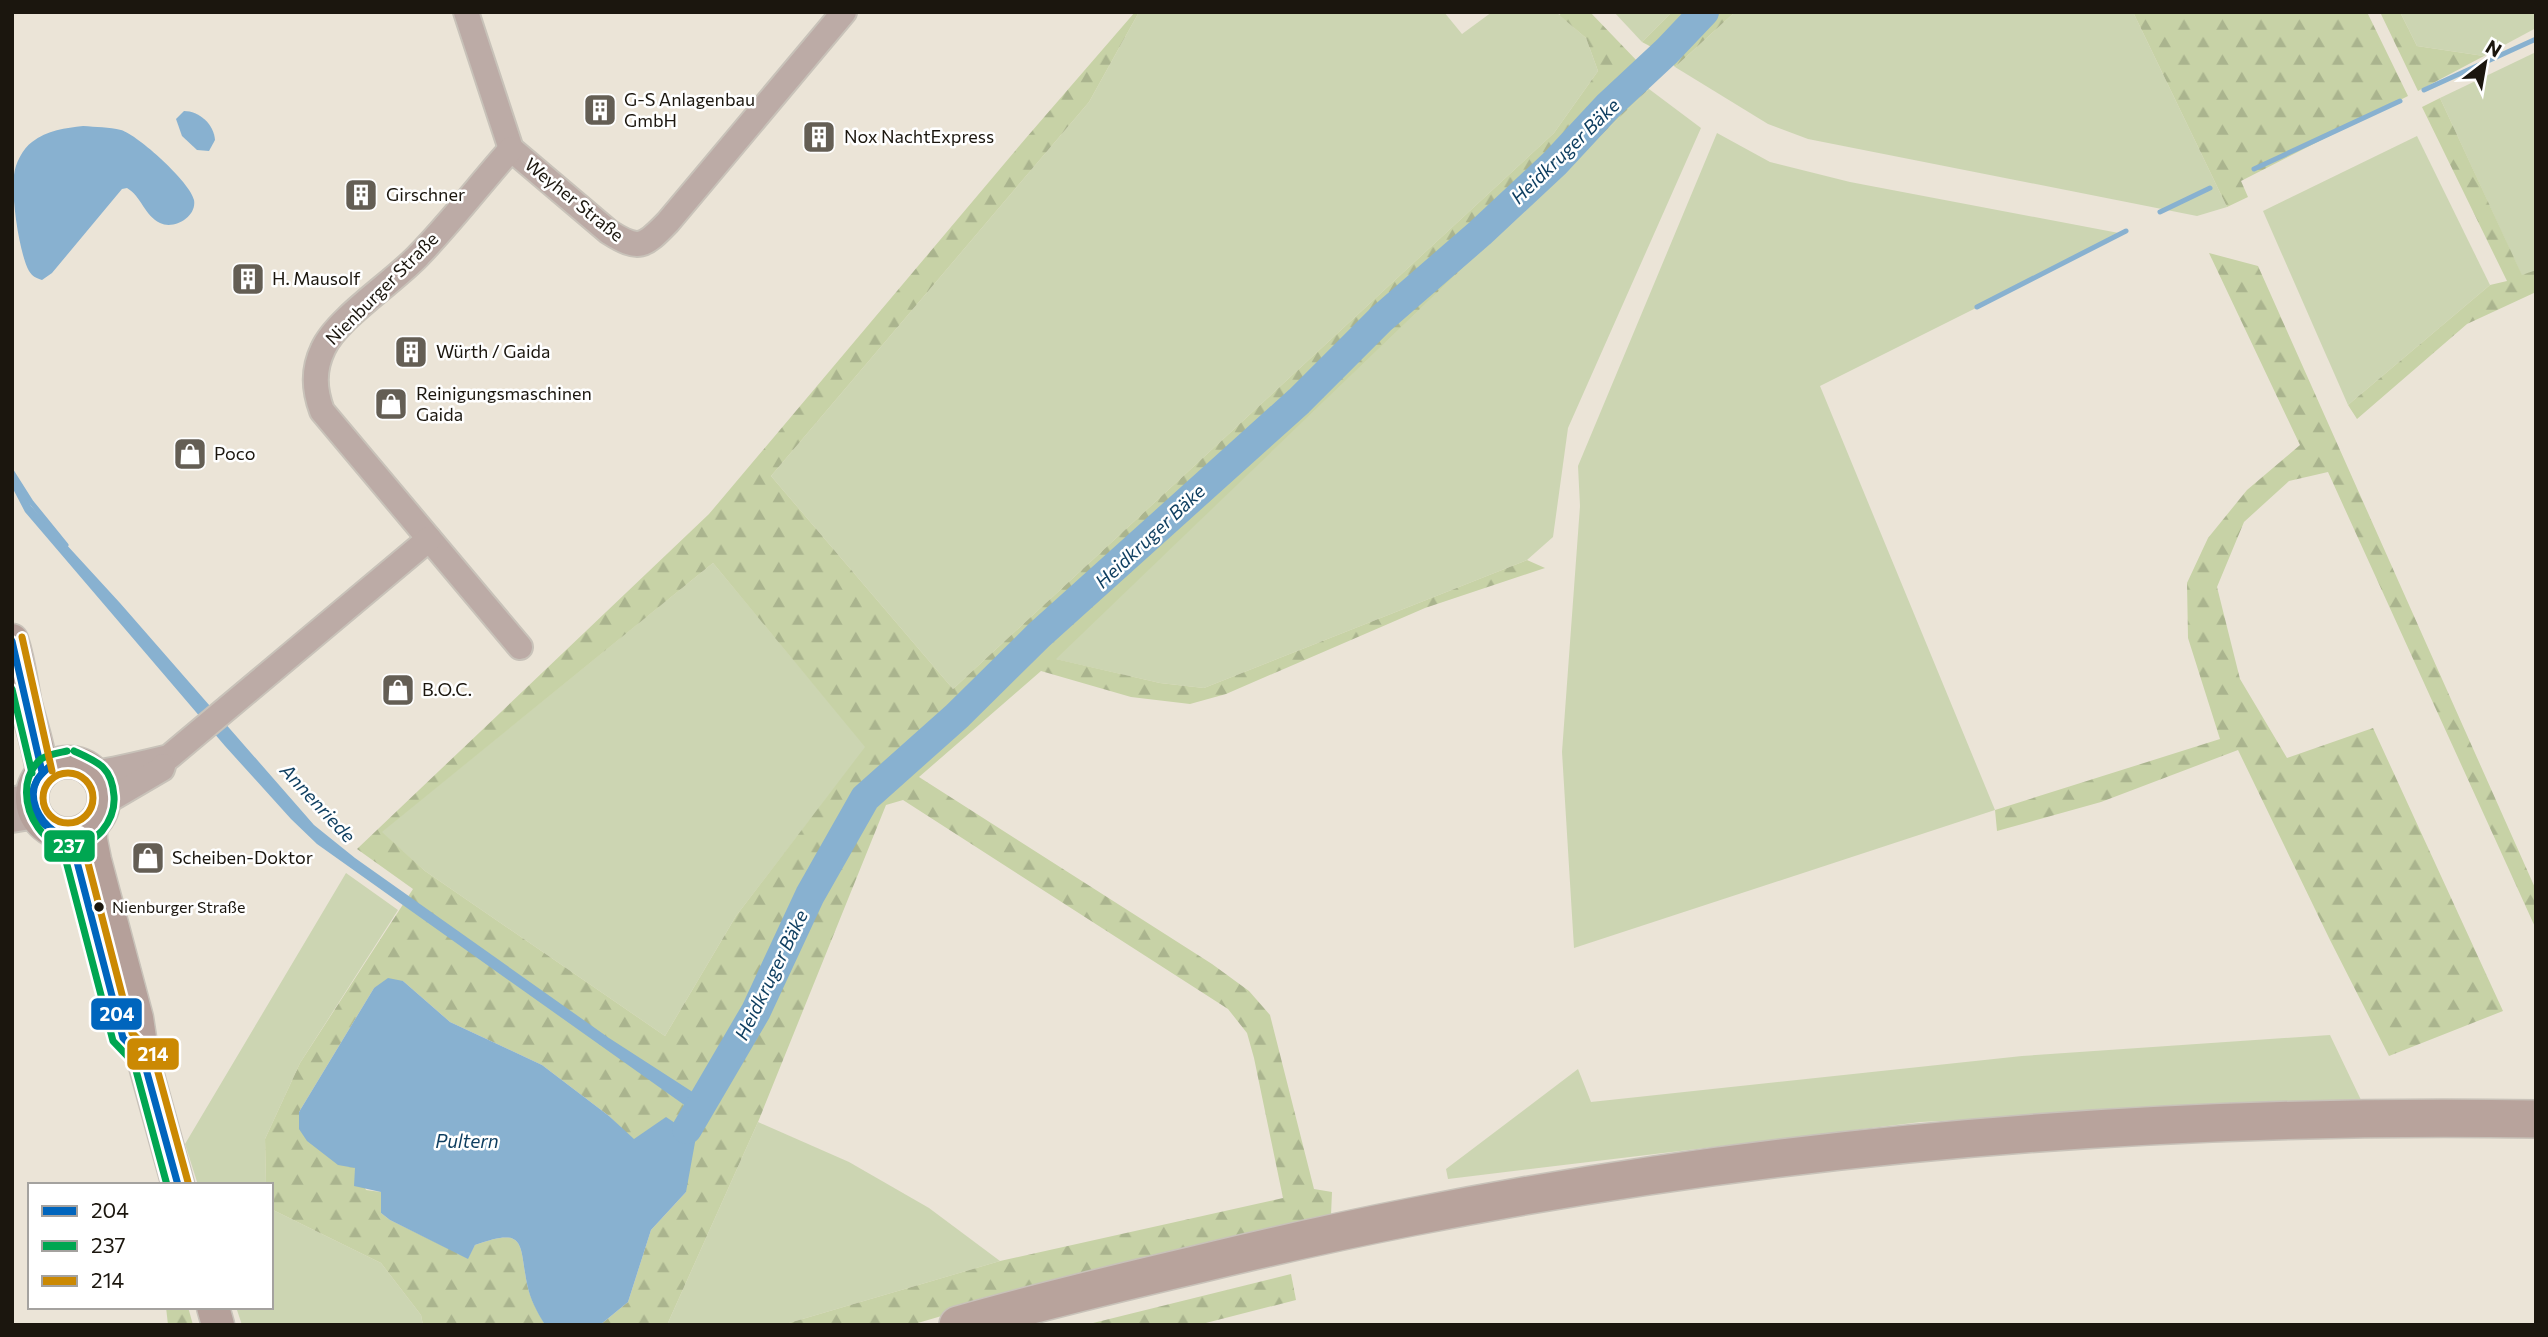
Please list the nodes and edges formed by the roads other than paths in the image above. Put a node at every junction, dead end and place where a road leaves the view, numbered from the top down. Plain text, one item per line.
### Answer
1 (466, 12) edge
2 (844, 12) edge
3 (511, 149) junction
4 (429, 539) junction
5 (520, 647) dead end
6 (16, 654) edge
7 (56, 800) edge
8 (2536, 1119) edge
9 (2536, 1138) edge
10 (177, 1183) edge
11 (958, 1325) edge
12 (1045, 1325) edge

1 - 3 street, Weyher Straße
2 - 3 street, Weyher Straße
3 - 4 street, Nienburger Straße
4 - 5 street, Nienburger Straße
4 - 7 street
6 - 7 main road
7 - 10 main road
8 - 11 highway
9 - 12 highway

